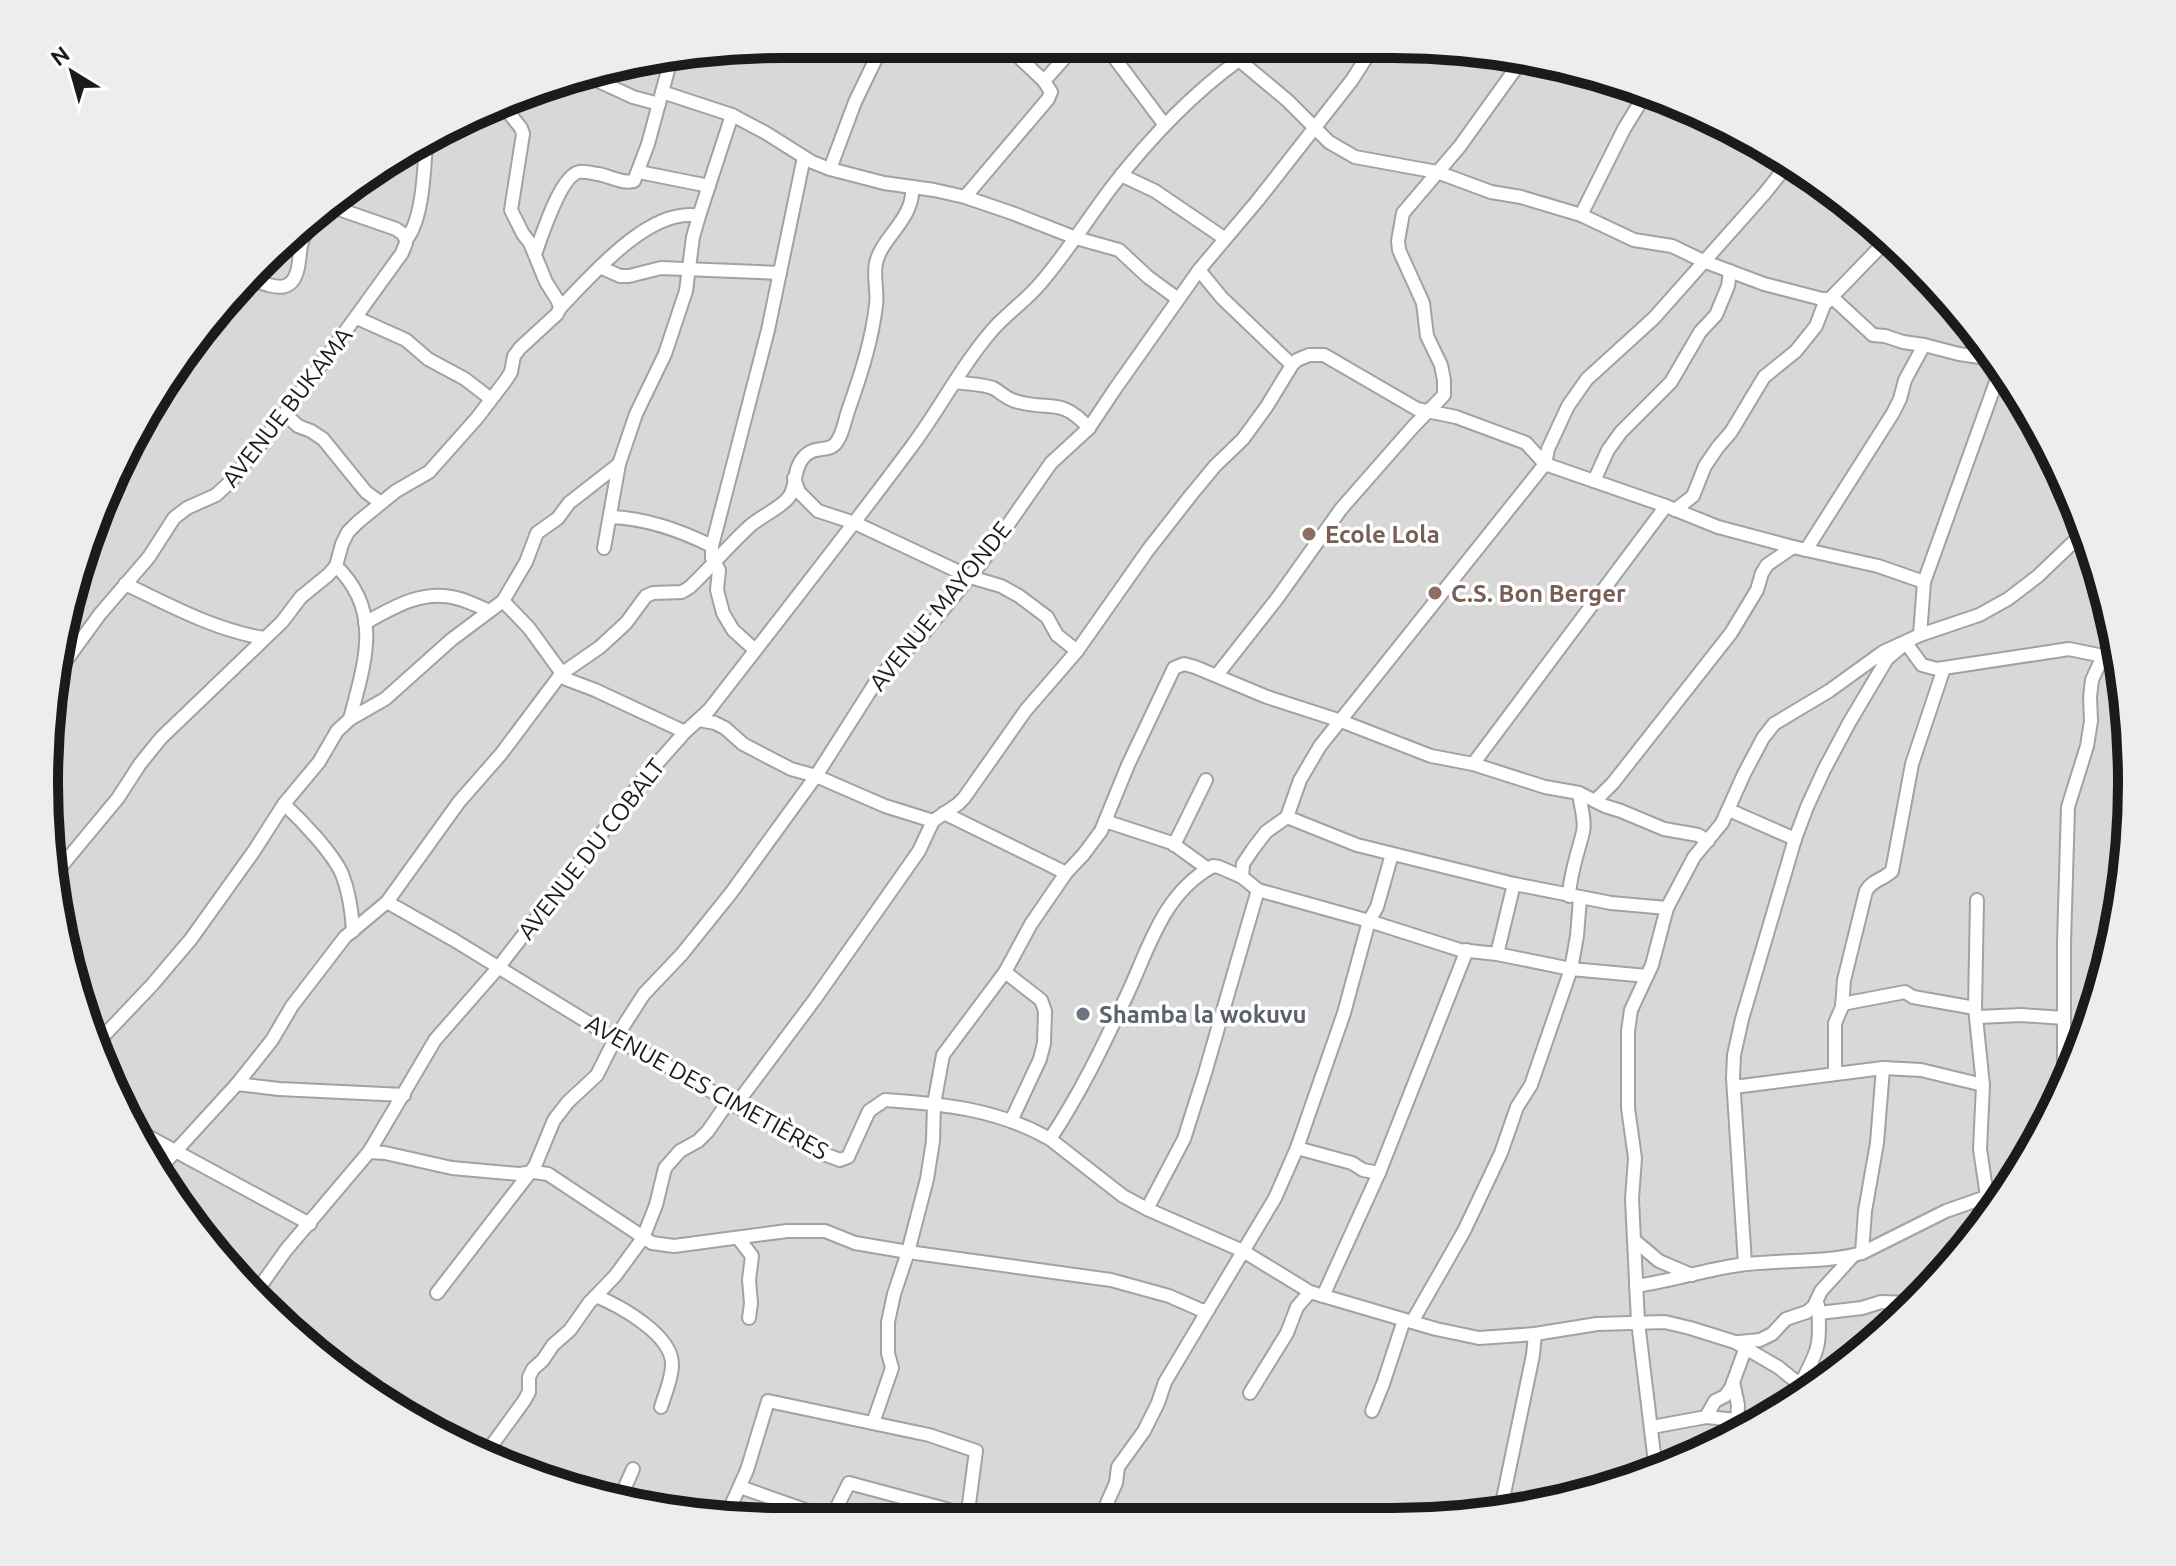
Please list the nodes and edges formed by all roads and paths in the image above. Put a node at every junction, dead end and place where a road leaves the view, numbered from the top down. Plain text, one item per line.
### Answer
1 (1020, 58) edge
2 (1065, 58) edge
3 (1114, 58) edge
4 (1366, 58) edge
5 (876, 59) edge
6 (1239, 60) joint
7 (669, 67) edge
8 (1516, 69) edge
9 (1044, 81) junction
10 (600, 82) edge
11 (661, 98) junction
12 (1641, 102) edge
13 (508, 112) edge
14 (732, 115) junction
15 (1164, 124) junction
16 (1315, 128) junction
17 (426, 152) edge
18 (804, 157) junction
19 (830, 169) junction
20 (1782, 171) edge
21 (639, 172) junction
22 (1437, 172) junction
23 (1121, 175) junction
24 (709, 186) junction
25 (912, 187) junction
26 (965, 197) junction
27 (340, 210) edge
28 (1581, 215) junction
29 (699, 216) junction
30 (1076, 238) junction
31 (1224, 238) junction
32 (302, 240) edge
33 (406, 240) junction
34 (1880, 247) edge
35 (535, 254) junction
36 (1703, 261) junction
37 (600, 267) junction
38 (689, 269) junction
39 (1199, 270) junction
40 (1730, 271) junction
41 (780, 273) junction
42 (260, 281) edge
43 (1178, 299) junction
44 (1830, 299) junction
45 (560, 308) junction
46 (357, 318) junction
47 (1924, 345) junction
48 (1979, 357) edge
49 (1292, 365) junction
50 (1996, 381) edge
51 (956, 382) junction
52 (491, 399) junction
53 (1430, 411) junction
54 (285, 414) junction
55 (1089, 428) junction
56 (619, 464) junction
57 (1545, 464) junction
58 (794, 478) junction
59 (1594, 481) junction
60 (381, 503) junction
61 (1670, 508) junction
62 (610, 517) junction
63 (855, 523) junction
64 (2076, 540) edge
65 (712, 546) junction
66 (604, 548) dead end
67 (1800, 549) junction
68 (715, 563) junction
69 (336, 566) junction
70 (970, 577) junction
71 (1924, 582) junction
72 (125, 584) junction
73 (503, 601) junction
74 (489, 611) junction
75 (365, 623) junction
76 (1920, 635) junction
77 (264, 638) junction
78 (1906, 643) junction
79 (755, 650) junction
80 (1077, 651) junction
81 (70, 654) edge
82 (2106, 655) edge
83 (2103, 656) junction
84 (1926, 668) junction
85 (1944, 668) junction
86 (561, 674) junction
87 (1217, 675) junction
88 (1938, 686) junction
89 (350, 719) junction
90 (699, 720) junction
91 (1341, 721) junction
92 (685, 732) junction
93 (1473, 764) junction
94 (816, 776) junction
95 (1206, 780) dead end
96 (1579, 793) junction
97 (1595, 801) junction
98 (284, 804) junction
99 (1729, 810) junction
100 (938, 817) junction
101 (1287, 817) junction
102 (1105, 821) junction
103 (1795, 839) junction
104 (1708, 841) junction
105 (1174, 845) junction
106 (1392, 854) junction
107 (63, 864) edge
108 (1208, 869) junction
109 (1066, 873) junction
110 (1242, 877) junction
111 (1514, 884) junction
112 (1258, 890) junction
113 (1575, 897) junction
114 (1977, 900) dead end
115 (387, 902) junction
116 (1667, 908) junction
117 (1369, 921) junction
118 (353, 931) junction
119 (1467, 950) junction
120 (1497, 954) junction
121 (498, 968) junction
122 (1571, 969) junction
123 (1005, 972) junction
124 (1647, 976) junction
125 (1842, 1004) junction
126 (1976, 1013) junction
127 (2064, 1018) junction
128 (104, 1036) edge
129 (615, 1039) junction
130 (2064, 1057) edge
131 (1883, 1068) junction
132 (1835, 1073) junction
133 (237, 1084) junction
134 (1983, 1085) junction
135 (1734, 1087) junction
136 (404, 1095) junction
137 (731, 1104) junction
138 (934, 1104) junction
139 (1011, 1121) junction
140 (151, 1138) edge
141 (1050, 1139) junction
142 (1297, 1148) junction
143 (175, 1151) junction
144 (369, 1152) junction
145 (165, 1162) edge
146 (1379, 1173) junction
147 (529, 1174) junction
148 (1987, 1196) joint
149 (1147, 1209) junction
150 (310, 1224) junction
151 (643, 1238) junction
152 (738, 1238) junction
153 (1634, 1240) junction
154 (1243, 1251) junction
155 (908, 1252) junction
156 (1857, 1255) junction
157 (1745, 1264) junction
158 (1692, 1275) junction
159 (261, 1286) edge
160 (1636, 1286) junction
161 (437, 1293) dead end
162 (1316, 1294) junction
163 (596, 1296) junction
164 (1899, 1303) edge
165 (1818, 1307) junction
166 (1208, 1310) junction
167 (749, 1318) dead end
168 (1408, 1321) junction
169 (1638, 1322) junction
170 (1535, 1334) junction
171 (1741, 1344) junction
172 (1804, 1380) edge
173 (1733, 1382) junction
174 (1799, 1384) edge
175 (1250, 1393) dead end
176 (661, 1407) dead end
177 (1372, 1411) dead end
178 (1706, 1417) junction
179 (1742, 1419) edge
180 (1739, 1420) edge
181 (873, 1423) junction
182 (1652, 1427) junction
183 (491, 1446) edge
184 (1655, 1459) edge
185 (633, 1469) dead end
186 (740, 1487) junction
187 (624, 1490) edge
188 (1503, 1499) edge
189 (731, 1506) edge
190 (800, 1508) edge
191 (836, 1508) edge
192 (936, 1508) edge
193 (969, 1508) edge
194 (1109, 1508) edge

1 - 9 street
2 - 9 street
3 - 15 street
4 - 16 street, AVENUE MAYONDE
5 - 19 street
6 - 15 street, AVENUE DU COBALT
6 - 16 street
7 - 11 street
8 - 22 street
9 - 26 street
10 - 11 street
11 - 14 street
11 - 21 street
12 - 28 street
13 - 35 street
14 - 18 street
14 - 24 street
15 - 23 street, AVENUE DU COBALT
16 - 22 street
16 - 31 street, AVENUE MAYONDE
17 - 33 street, AVENUE BUKAMA
18 - 19 street
18 - 41 street
19 - 25 street
20 - 36 street
21 - 24 street
21 - 35 street
22 - 28 street
22 - 53 street
23 - 30 street, AVENUE DU COBALT
23 - 31 street
24 - 29 street
25 - 26 street
25 - 58 street
26 - 30 street
27 - 33 street
28 - 36 street
29 - 37 street
29 - 38 street
30 - 43 street
30 - 51 street, AVENUE DU COBALT
31 - 39 street, AVENUE MAYONDE
32 - 42 street
33 - 46 street, AVENUE BUKAMA
34 - 44 street
35 - 45 street
36 - 40 street
36 - 57 street
37 - 38 street
37 - 45 street
38 - 41 street
38 - 56 street
39 - 43 street, AVENUE MAYONDE
39 - 49 street
40 - 44 street
40 - 59 street
41 - 65 street
43 - 55 street, AVENUE MAYONDE
44 - 47 street
44 - 61 street
45 - 52 street
46 - 52 street
46 - 54 street, AVENUE BUKAMA
47 - 48 street
47 - 67 street
49 - 53 street
49 - 80 street
50 - 71 street
51 - 55 street
51 - 63 street, AVENUE DU COBALT
52 - 60 street
53 - 57 street
53 - 87 street
54 - 60 street
54 - 72 street, AVENUE BUKAMA
55 - 70 street, AVENUE MAYONDE
56 - 62 street
56 - 73 street
57 - 59 street
57 - 91 street
58 - 63 street
58 - 68 street
59 - 61 street
60 - 69 street
61 - 67 street
61 - 93 street
62 - 65 street
62 - 66 street
63 - 70 street
63 - 79 street, AVENUE DU COBALT
64 - 76 street
65 - 68 street
67 - 71 street
67 - 97 street
68 - 79 street
68 - 86 street
69 - 75 street
69 - 77 street
70 - 80 street
70 - 94 street, AVENUE MAYONDE
71 - 76 street
72 - 77 street
72 - 81 street, AVENUE BUKAMA
73 - 74 street
73 - 86 street
74 - 75 street
74 - 89 street
75 - 89 street
76 - 78 street
77 - 107 street
78 - 84 street
78 - 99 street
78 - 103 street
79 - 90 street, AVENUE DU COBALT
80 - 100 street
82 - 83 street
83 - 85 street
83 - 127 street
84 - 85 street
84 - 88 street
85 - 88 street
86 - 92 street
86 - 115 street
87 - 91 street
87 - 102 street
88 - 125 street
89 - 98 street
90 - 92 street, AVENUE DU COBALT
90 - 94 street
91 - 93 street
91 - 101 street
92 - 121 street, AVENUE DU COBALT
93 - 96 street
94 - 100 street
94 - 129 street, AVENUE MAYONDE
95 - 105 street
96 - 97 street
96 - 113 street
97 - 104 street
98 - 118 street
98 - 128 street
99 - 103 street
99 - 104 street
100 - 109 street
100 - 137 street
101 - 106 street
101 - 110 street
102 - 105 street
102 - 109 street
103 - 135 street
104 - 116 street
105 - 108 street
106 - 111 street
106 - 117 street
108 - 110 street
108 - 141 street
109 - 123 street
110 - 112 street
111 - 113 street
111 - 120 street
112 - 117 street
112 - 149 street
113 - 116 street
113 - 122 street
114 - 126 street
115 - 118 street
115 - 121 street, AVENUE DES CIMETIÈRES
116 - 124 street
117 - 119 street
117 - 142 street
118 - 133 street
119 - 120 street
119 - 146 street
120 - 122 street
121 - 129 street, AVENUE DES CIMETIÈRES
121 - 136 street, AVENUE DU COBALT
122 - 124 street
122 - 168 street
123 - 138 street
123 - 139 street
124 - 153 street
125 - 126 street
125 - 132 street
126 - 127 street
126 - 134 street
127 - 130 street
129 - 137 street, AVENUE DES CIMETIÈRES
129 - 147 street, AVENUE MAYONDE
131 - 132 street
131 - 134 street
131 - 156 street
132 - 135 street
133 - 136 street
133 - 143 street
134 - 148 street
135 - 157 street
136 - 144 street, AVENUE DU COBALT
137 - 138 street, AVENUE DES CIMETIÈRES
137 - 151 street
138 - 139 street, AVENUE DES CIMETIÈRES
138 - 155 street
139 - 141 street, AVENUE DES CIMETIÈRES
140 - 143 street
141 - 149 street, AVENUE DES CIMETIÈRES
142 - 146 street
142 - 154 street
143 - 145 street
143 - 150 street
144 - 147 street
144 - 150 street, AVENUE DU COBALT
146 - 162 street
147 - 151 street
147 - 161 street, AVENUE MAYONDE
148 - 156 street
149 - 154 street, AVENUE DES CIMETIÈRES
150 - 159 street, AVENUE DU COBALT
151 - 152 street
151 - 163 street
152 - 155 street
152 - 167 street
153 - 158 street
153 - 160 street
154 - 162 street, AVENUE DES CIMETIÈRES
154 - 166 street
155 - 166 street
155 - 181 street
156 - 157 street
156 - 165 street
157 - 158 street
158 - 160 street
160 - 169 street
162 - 168 street, AVENUE DES CIMETIÈRES
162 - 175 street
163 - 176 street
163 - 183 street
164 - 165 street
165 - 171 street
165 - 172 street
166 - 194 street
168 - 170 street, AVENUE DES CIMETIÈRES
168 - 177 street
169 - 170 street, AVENUE DES CIMETIÈRES
169 - 171 street, AVENUE DES CIMETIÈRES
169 - 182 street
170 - 188 street
171 - 173 street
171 - 174 street, AVENUE DES CIMETIÈRES
173 - 178 street
173 - 179 street
178 - 180 street
178 - 182 street
181 - 186 street
181 - 193 street
182 - 184 street
185 - 187 street
186 - 189 street
186 - 190 street
191 - 192 street

